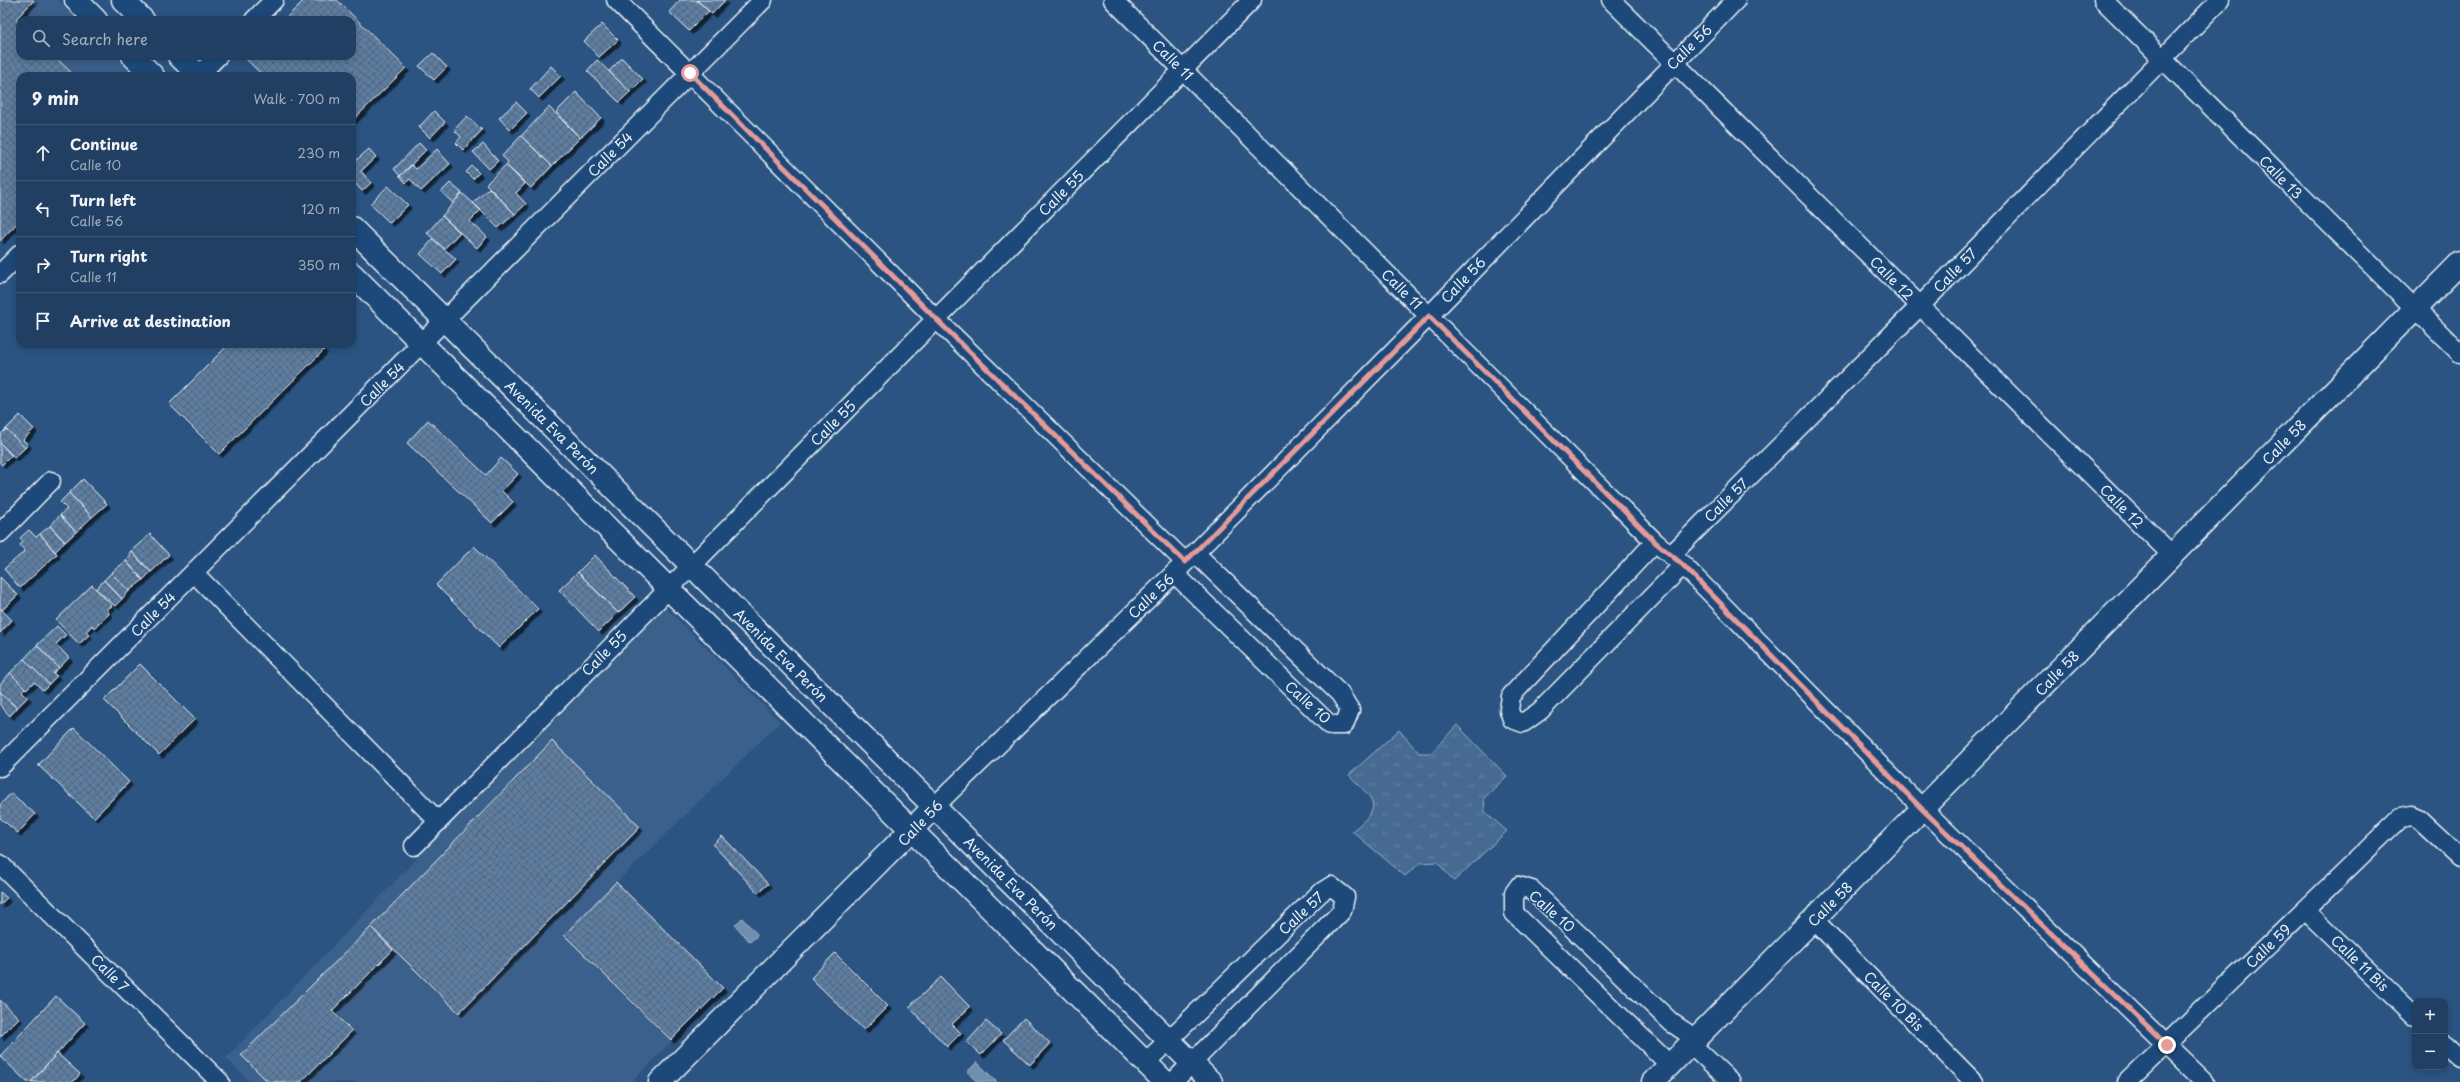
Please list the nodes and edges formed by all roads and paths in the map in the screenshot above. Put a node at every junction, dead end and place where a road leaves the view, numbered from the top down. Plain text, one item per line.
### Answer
1 (76, 0) edge
2 (123, 0) edge
3 (274, 0) edge
4 (616, 0) edge
5 (763, 0) edge
6 (1113, 0) edge
7 (1252, 0) edge
8 (1612, 0) edge
9 (1736, 0) edge
10 (2103, 0) edge
11 (2220, 0) edge
12 (92, 16) edge
13 (139, 16) edge
14 (258, 16) edge
15 (2162, 58) junction
16 (137, 60) edge
17 (183, 60) edge
18 (214, 60) edge
19 (1674, 62) junction
20 (1183, 69) junction
21 (149, 72) edge
22 (195, 72) edge
23 (203, 72) edge
24 (690, 73) junction
25 (356, 232) edge
26 (16, 258) edge
27 (2460, 263) edge
28 (0, 274) edge
29 (356, 278) edge
30 (1920, 306) junction
31 (2415, 308) junction
32 (1429, 316) junction
33 (936, 319) junction
34 (445, 320) junction
35 (422, 343) junction
36 (2460, 353) edge
37 (51, 481) dead end
38 (0, 533) edge
39 (1655, 542) junction
40 (2172, 555) junction
41 (1677, 560) junction
42 (1185, 563) junction
43 (691, 565) junction
44 (194, 573) junction
45 (668, 588) junction
46 (0, 768) edge
47 (934, 807) junction
48 (1923, 810) junction
49 (438, 821) junction
50 (912, 831) junction
51 (414, 846) dead end
52 (2460, 857) edge
53 (0, 864) edge
54 (2305, 910) junction
55 (1814, 920) junction
56 (2412, 1013) edge
57 (1170, 1041) junction
58 (1693, 1042) junction
59 (2167, 1045) junction
60 (2448, 1048) edge
61 (2460, 1059) edge
62 (1145, 1063) junction
63 (1191, 1063) junction
64 (1670, 1065) junction
65 (220, 1082) edge
66 (660, 1082) edge
67 (1165, 1082) edge
68 (1173, 1082) edge
69 (1210, 1082) edge
70 (1653, 1082) edge
71 (1730, 1082) edge
72 (1974, 1082) edge
73 (2127, 1082) edge
74 (2205, 1082) edge

1 - 12 main road
2 - 13 main road
3 - 14 street
4 - 24 street, Calle 10
5 - 24 street, Calle 54
6 - 20 street, Calle 11
7 - 20 street, Calle 55
8 - 19 street, Calle 12
9 - 19 street, Calle 56
10 - 15 street, Calle 13
11 - 15 street, Calle 57
15 - 30 street, Calle 57
15 - 31 street, Calle 13
16 - 21 main road
17 - 22 main road
18 - 23 street
19 - 30 street, Calle 12
19 - 32 street, Calle 56
20 - 32 street, Calle 11
20 - 33 street, Calle 55
24 - 33 street, Calle 10
24 - 34 street, Calle 54
25 - 34 main road, Avenida Eva Perón
26 - 28 street
27 - 31 main road, Calle 58
29 - 35 main road
30 - 40 street, Calle 12
30 - 41 street, Calle 57
31 - 36 street, Calle 13
31 - 40 main road, Calle 58
32 - 39 street, Calle 11
32 - 42 street, Calle 56
33 - 42 street, Calle 10
33 - 43 street, Calle 55
34 - 35 street, Calle 54
34 - 43 main road, Avenida Eva Perón
35 - 44 street, Calle 54
35 - 45 main road
37 - 38 street
39 - 41 street, Calle 11
39 - 41 street, Calle 57
40 - 48 main road, Calle 58
41 - 48 street, Calle 11
42 - 42 street, Calle 10
42 - 47 street, Calle 56
43 - 45 street, Calle 55
43 - 47 main road, Avenida Eva Perón
44 - 46 street, Calle 54
44 - 49 street
45 - 49 street, Calle 55
45 - 50 main road
47 - 50 main road, Calle 56
47 - 57 main road, Avenida Eva Perón
48 - 55 main road, Calle 58
48 - 59 street, Calle 11
49 - 51 street, Calle 55
50 - 62 main road
50 - 66 main road, Calle 56
52 - 54 street, Calle 59
53 - 65 street, Calle 7
54 - 56 street, Calle 11 Bis
54 - 59 street, Calle 59
55 - 58 main road, Calle 58
55 - 72 street, Calle 10 Bis
57 - 62 street, Calle 57
57 - 63 main road, Avenida Eva Perón
57 - 63 street, Calle 57
58 - 64 main road, Calle 58
58 - 64 street, Calle 10
58 - 71 street, Calle 10
59 - 73 street, Calle 59
59 - 74 street, Calle 11
60 - 61 street
62 - 67 main road
63 - 68 street, Calle 57
63 - 69 main road, Avenida Eva Perón
64 - 70 main road, Calle 58

